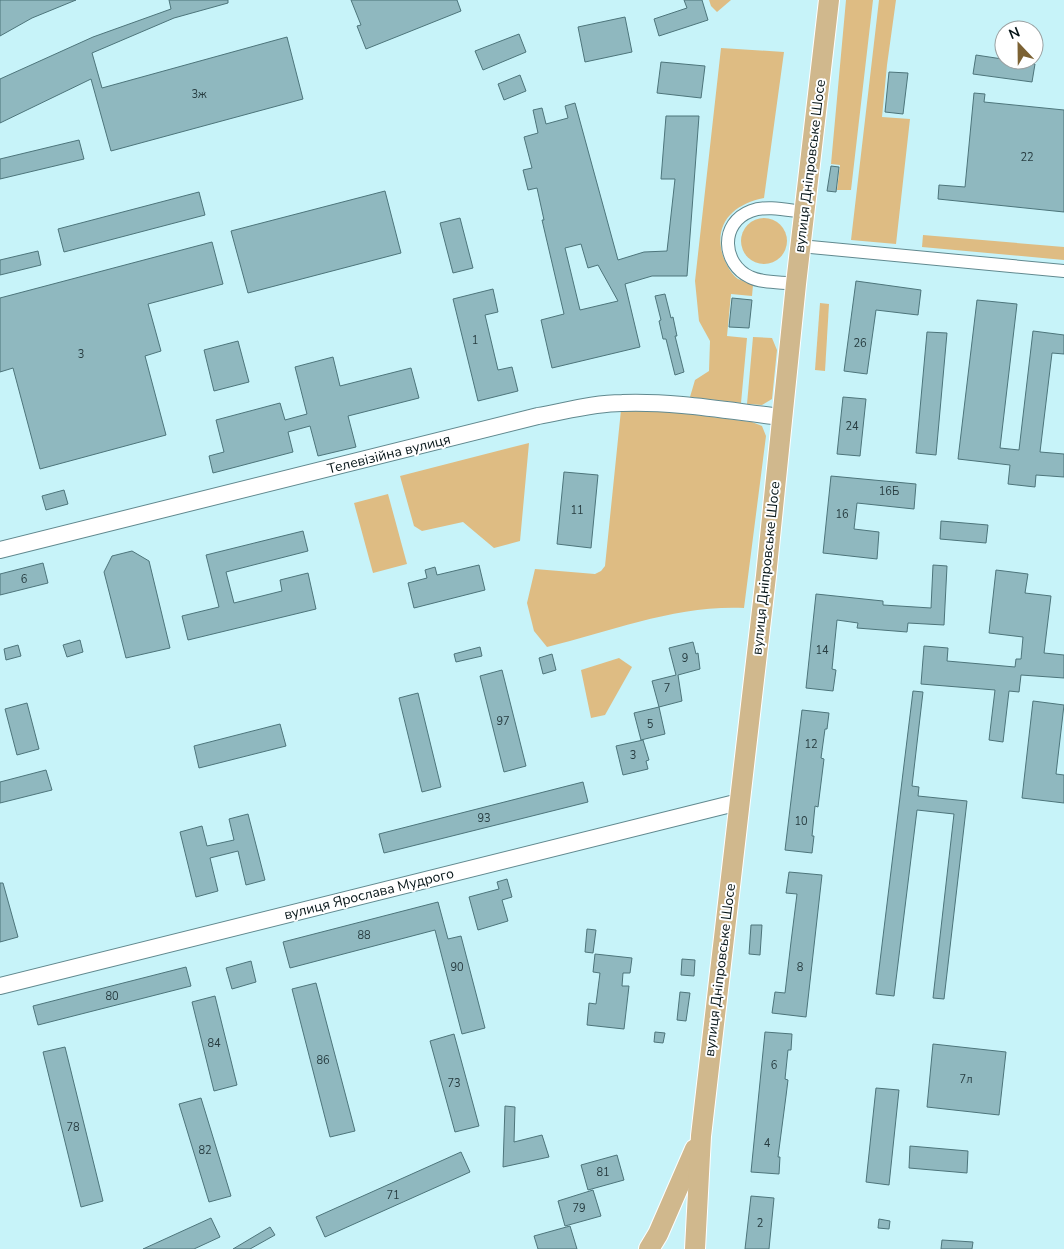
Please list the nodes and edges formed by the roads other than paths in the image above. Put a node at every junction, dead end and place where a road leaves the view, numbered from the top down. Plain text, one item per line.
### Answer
1 (829, 0) edge
2 (804, 212) junction
3 (800, 246) junction
4 (1064, 271) edge
5 (796, 284) junction
6 (782, 416) junction
7 (0, 550) edge
8 (739, 802) junction
9 (0, 986) edge
10 (701, 1136) junction
11 (649, 1249) edge
12 (695, 1249) edge

1 - 2 main road, вулиця Дніпровське Шосе
2 - 3 main road, вулиця Дніпровське Шосе
2 - 5 street
3 - 4 street
3 - 5 main road, вулиця Дніпровське Шосе
5 - 6 main road, вулиця Дніпровське Шосе
6 - 7 street, Телевізійна вулиця
6 - 8 main road, вулиця Дніпровське Шосе
8 - 9 street, вулиця Ярослава Мудрого
8 - 10 main road, вулиця Дніпровське Шосе
10 - 11 main road
10 - 12 main road

